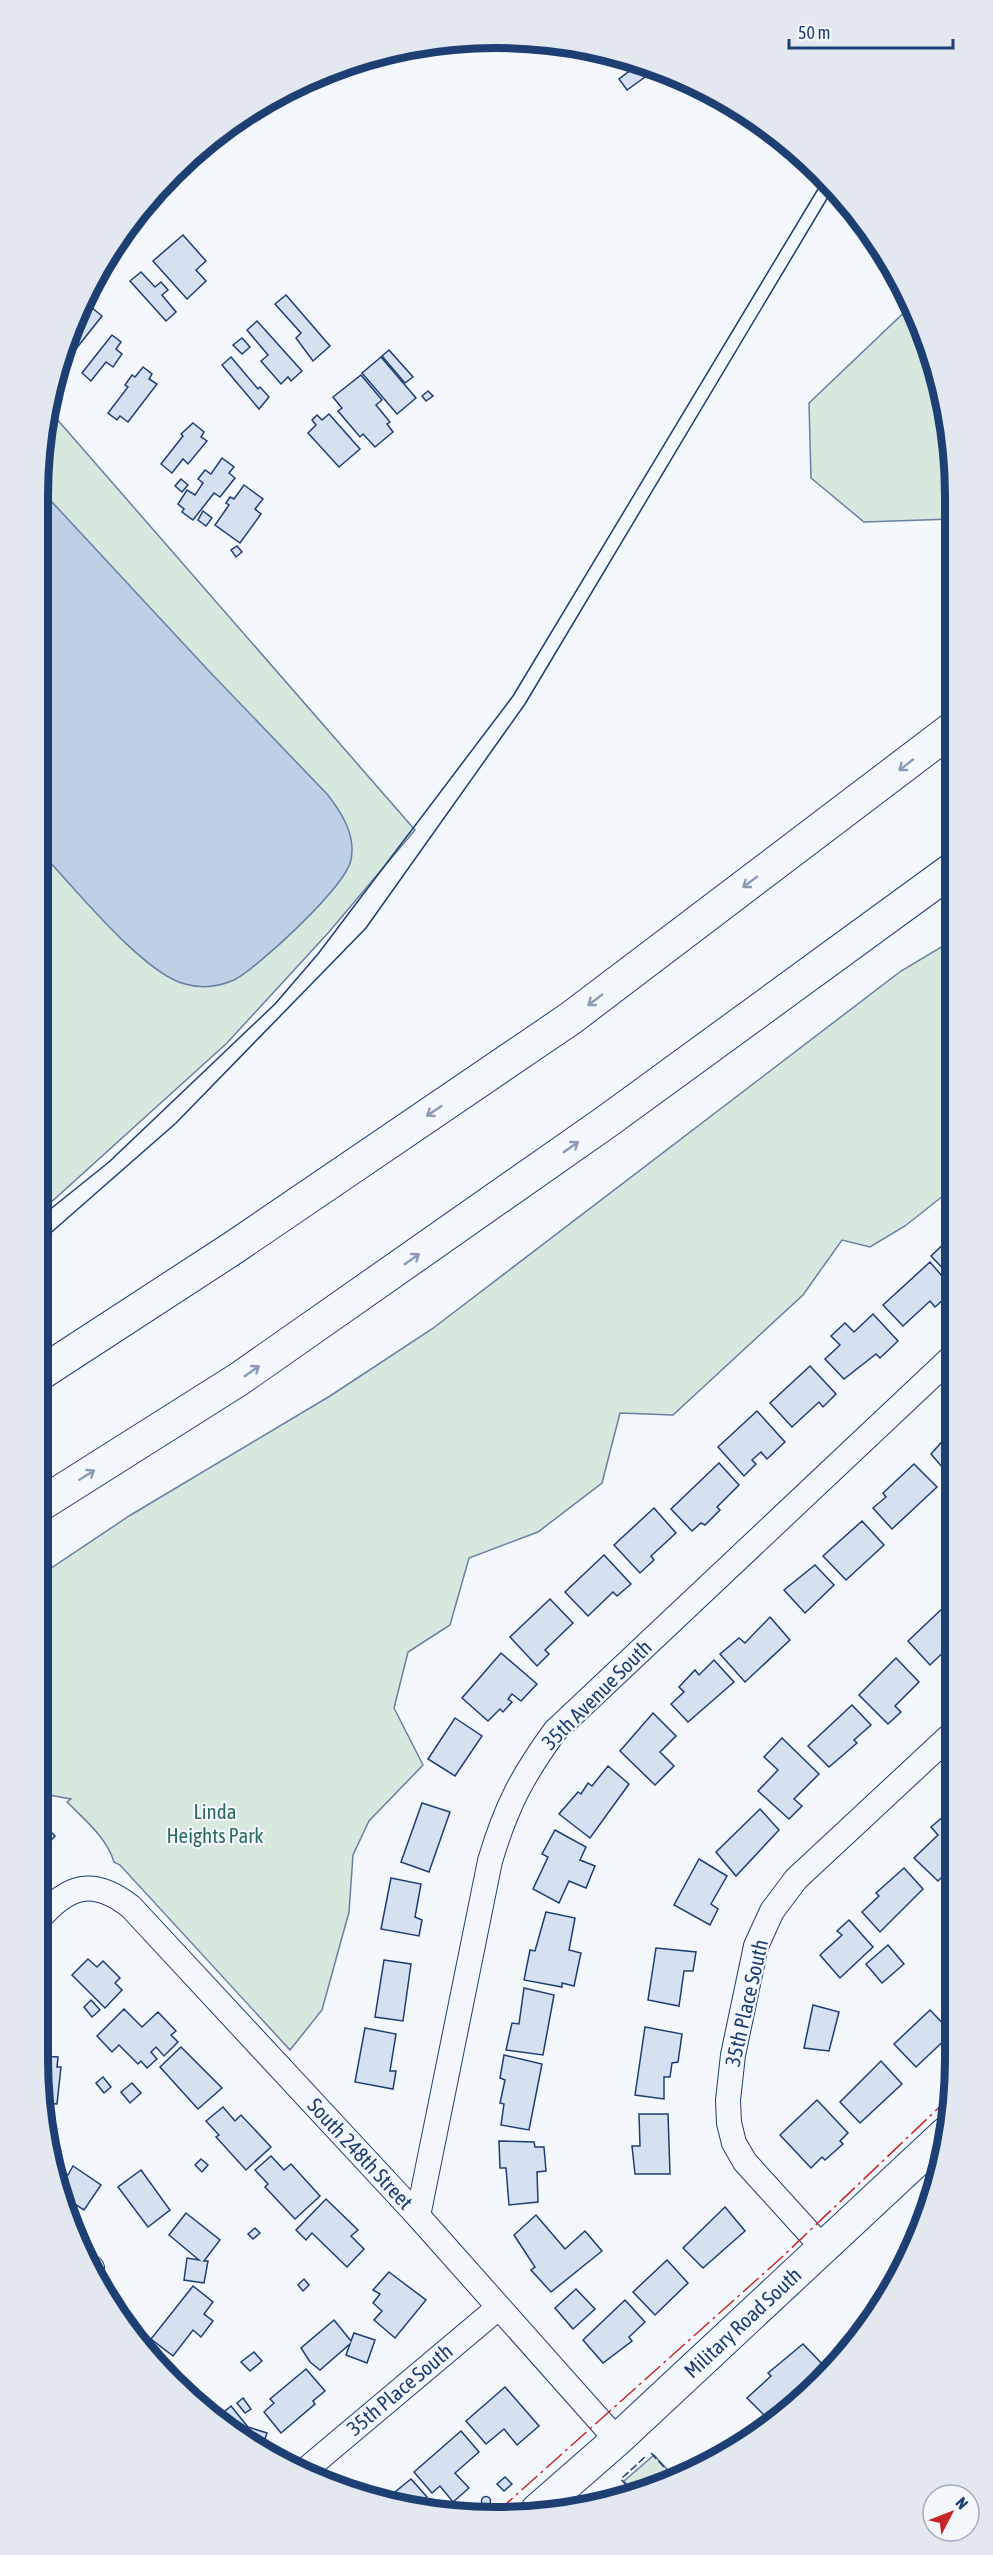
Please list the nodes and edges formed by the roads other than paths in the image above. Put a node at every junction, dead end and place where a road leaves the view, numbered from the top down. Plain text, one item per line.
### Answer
1 (945, 734) edge
2 (945, 875) edge
3 (945, 1363) edge
4 (48, 1368) edge
5 (48, 1500) edge
6 (945, 1740) edge
7 (48, 1907) edge
8 (937, 2142) edge
9 (418, 2216) junction
10 (823, 2248) junction
11 (498, 2308) junction
12 (617, 2440) junction
13 (310, 2466) edge
14 (544, 2504) edge

1 -> 4 highway
5 -> 2 highway
3 - 9 street, 35th Avenue South
6 - 10 street, 35th Place South
7 - 9 street, South 248th Street
8 - 10 main road, Military Road South
9 - 11 street, South 248th Street
10 - 12 main road, Military Road South
11 - 12 street, South 248th Street
11 - 13 street, 35th Place South
12 - 14 main road, Military Road South

